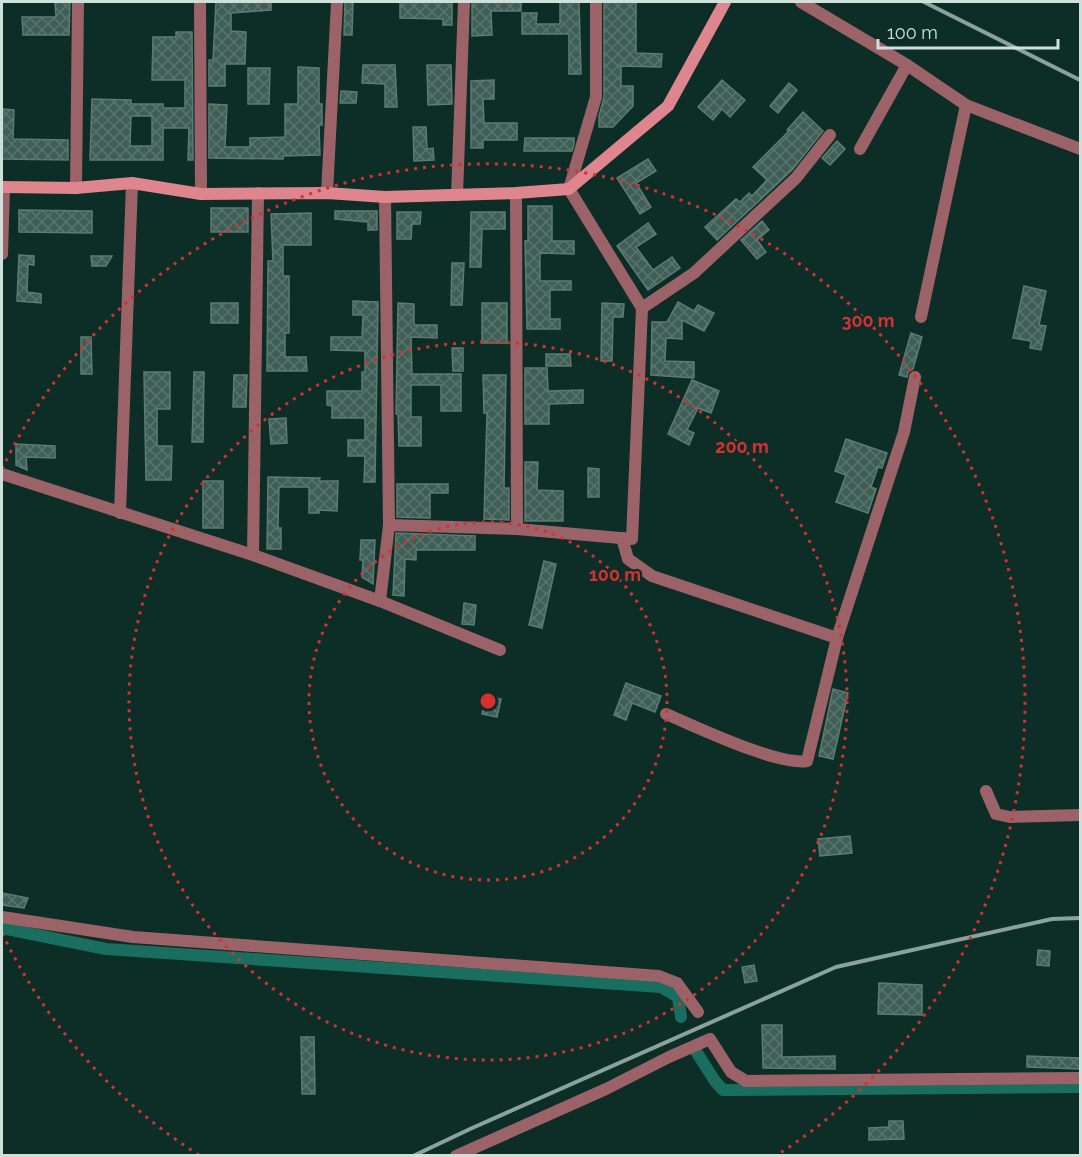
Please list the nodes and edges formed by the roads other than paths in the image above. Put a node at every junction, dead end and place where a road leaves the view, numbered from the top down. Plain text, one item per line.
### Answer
1 (78, 2) edge
2 (200, 2) edge
3 (337, 2) edge
4 (464, 2) edge
5 (596, 2) edge
6 (725, 2) edge
7 (801, 2) edge
8 (907, 65) junction
9 (966, 105) junction
10 (830, 135) dead end
11 (860, 149) dead end
12 (1080, 149) edge
13 (132, 183) junction
14 (3, 187) edge
15 (76, 188) junction
16 (569, 189) junction
17 (258, 193) junction
18 (327, 193) junction
19 (516, 193) junction
20 (201, 194) junction
21 (457, 195) junction
22 (385, 197) junction
23 (2, 254) edge
24 (642, 308) junction
25 (921, 318) dead end
26 (915, 377) dead end
27 (2, 474) edge
28 (120, 513) junction
29 (389, 525) junction
30 (517, 529) junction
31 (622, 538) junction
32 (253, 555) junction
33 (380, 602) junction
34 (837, 638) junction
35 (500, 650) dead end
36 (666, 714) dead end
37 (986, 791) dead end
38 (1080, 815) edge
39 (2, 917) edge
40 (698, 1012) dead end
41 (1080, 1078) edge
42 (456, 1155) edge

1 - 15 street
2 - 20 street
3 - 18 street
4 - 21 street
5 - 16 street
6 - 16 street
7 - 8 street
8 - 9 street
8 - 11 street
9 - 12 street
9 - 25 street
10 - 24 street
13 - 15 street
13 - 20 street
13 - 28 street
14 - 15 street
14 - 23 street
16 - 19 street
16 - 24 street
17 - 18 street
17 - 20 street
17 - 32 street
18 - 22 street
19 - 21 street
19 - 30 street
21 - 22 street
22 - 29 street
24 - 31 street
26 - 34 street
27 - 28 street
28 - 32 street
29 - 30 street
29 - 33 street
30 - 31 street
31 - 34 street
32 - 33 street
33 - 35 street
34 - 36 street
37 - 38 street
39 - 40 street
41 - 42 street

